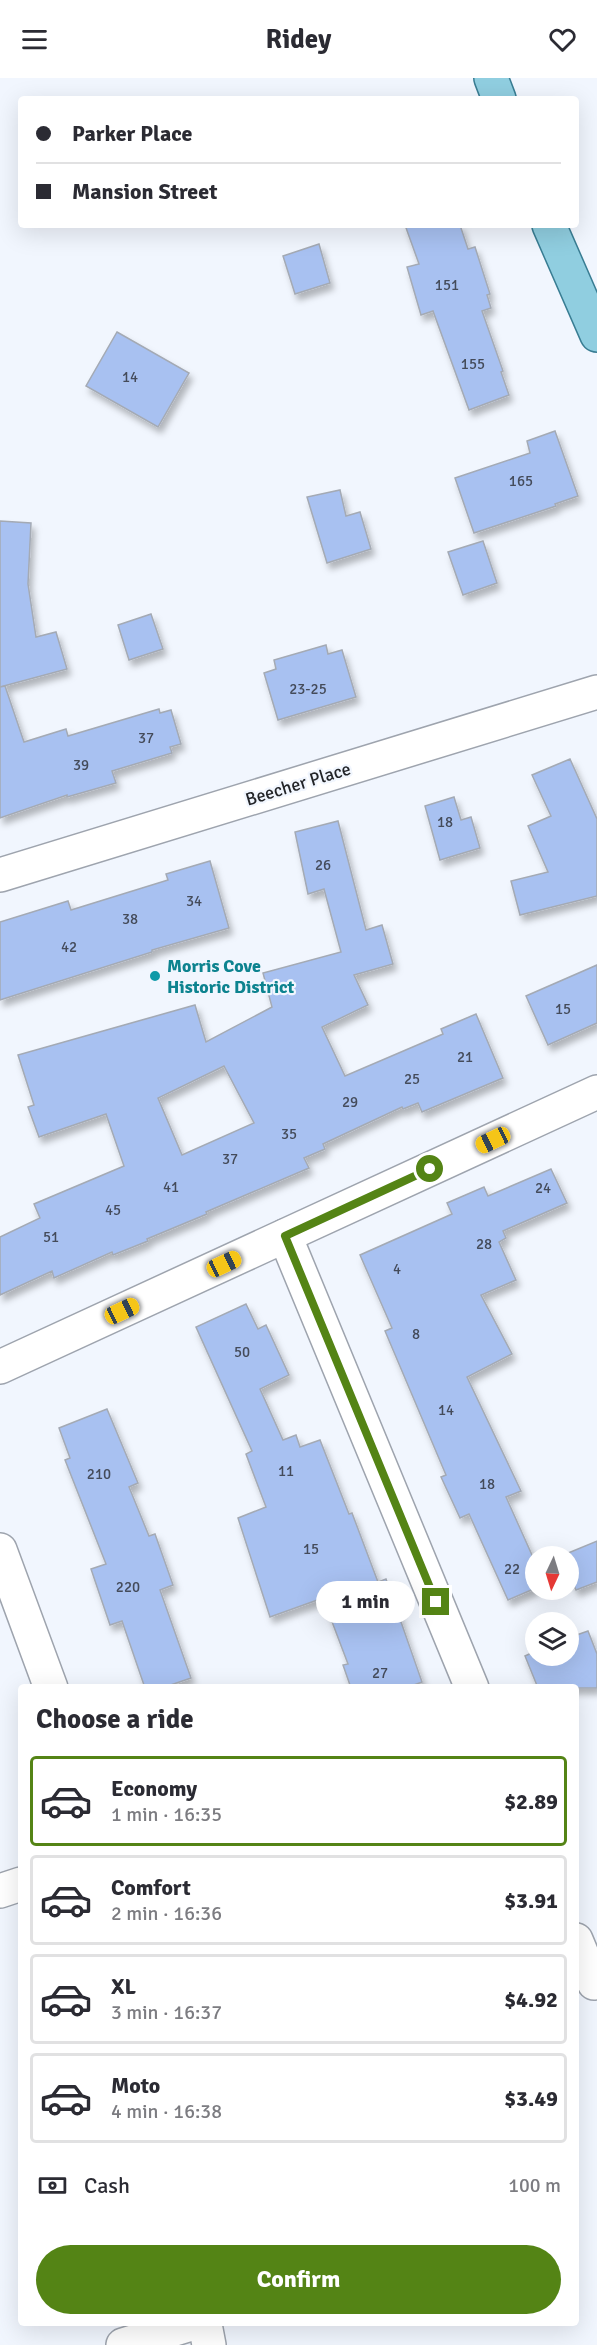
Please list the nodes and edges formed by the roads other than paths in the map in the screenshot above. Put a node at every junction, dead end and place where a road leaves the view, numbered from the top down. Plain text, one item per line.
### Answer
1 (491, 78) edge
2 (498, 96) edge
3 (550, 228) edge
4 (597, 335) edge
5 (597, 692) edge
6 (0, 875) edge
7 (597, 1092) edge
8 (285, 1236) junction
9 (0, 1367) edge
10 (0, 1550) edge
11 (50, 1684) edge
12 (469, 1684) edge
13 (18, 1885) edge
14 (0, 1891) edge
15 (579, 1950) edge
16 (589, 1985) edge
17 (185, 2326) edge
18 (205, 2326) edge
19 (123, 2345) edge
20 (209, 2345) edge

1 - 2 main road
3 - 4 main road
5 - 6 street, Beecher Place
7 - 8 street
8 - 9 street
8 - 12 street
10 - 11 street
13 - 14 street
15 - 16 street
17 - 19 street
18 - 20 street

